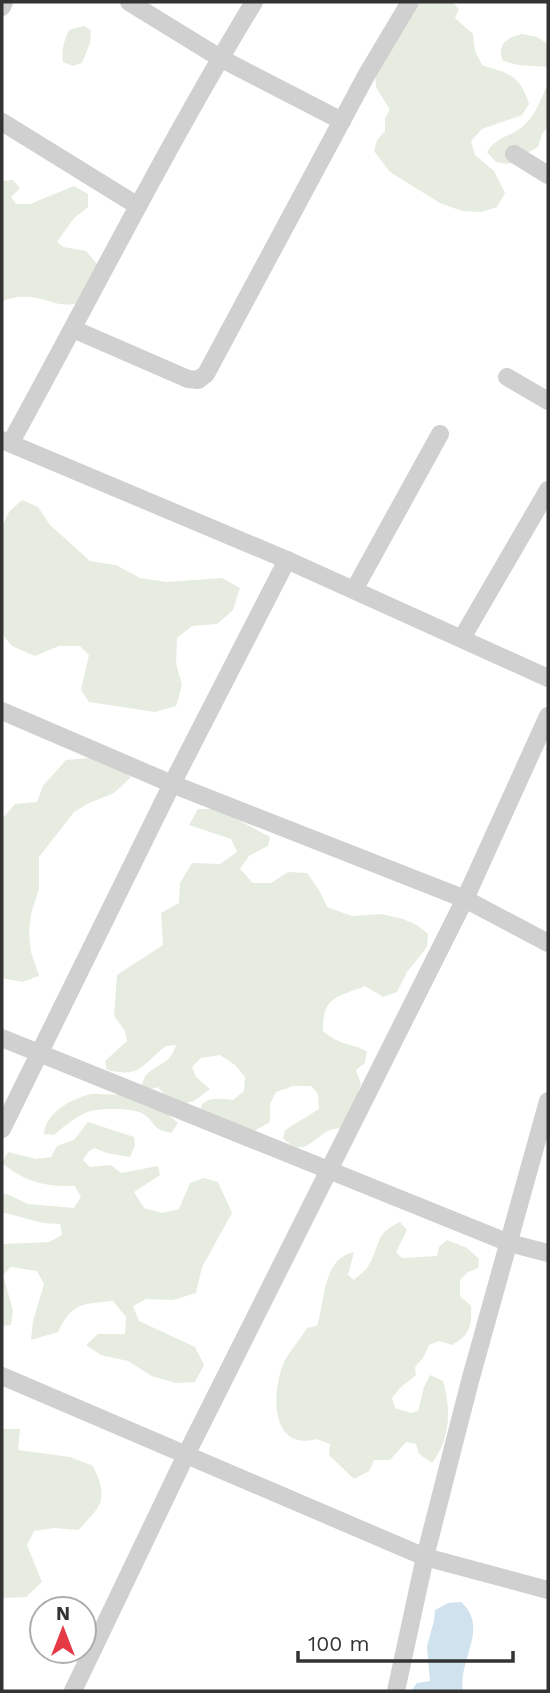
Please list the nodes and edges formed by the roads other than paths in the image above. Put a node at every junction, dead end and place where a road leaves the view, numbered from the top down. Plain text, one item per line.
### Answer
1 (4, 2) edge
2 (129, 2) edge
3 (254, 2) edge
4 (410, 2) edge
5 (2, 7) edge
6 (220, 58) junction
7 (342, 121) junction
8 (2, 122) edge
9 (514, 154) dead end
10 (548, 175) edge
11 (138, 206) junction
12 (74, 329) junction
13 (507, 377) dead end
14 (548, 401) edge
15 (440, 434) dead end
16 (7, 441) edge
17 (548, 490) edge
18 (287, 560) junction
19 (354, 590) junction
20 (462, 638) junction
21 (548, 678) edge
22 (2, 711) edge
23 (548, 716) edge
24 (172, 784) junction
25 (465, 899) junction
26 (548, 943) edge
27 (2, 1038) edge
28 (38, 1054) junction
29 (548, 1101) edge
30 (2, 1129) edge
31 (331, 1170) junction
32 (509, 1243) junction
33 (548, 1253) edge
34 (2, 1376) edge
35 (186, 1455) junction
36 (425, 1557) junction
37 (548, 1590) edge
38 (73, 1691) edge
39 (396, 1691) edge

1 - 5 street
2 - 6 street
3 - 6 street
4 - 7 street
6 - 7 street
6 - 11 street
7 - 12 street
8 - 11 street
9 - 10 street
11 - 12 street
12 - 16 street
13 - 14 street
15 - 19 street
16 - 18 street
17 - 20 street
18 - 19 street
18 - 24 street
19 - 20 street
20 - 21 street
22 - 24 street
23 - 25 street
24 - 25 street
24 - 28 street
25 - 26 street
25 - 31 street
27 - 28 street
28 - 30 street
28 - 31 street
29 - 32 street
31 - 32 street
31 - 35 street
32 - 33 street
32 - 36 street
34 - 35 street
35 - 36 street
35 - 38 street
36 - 37 street
36 - 39 street

